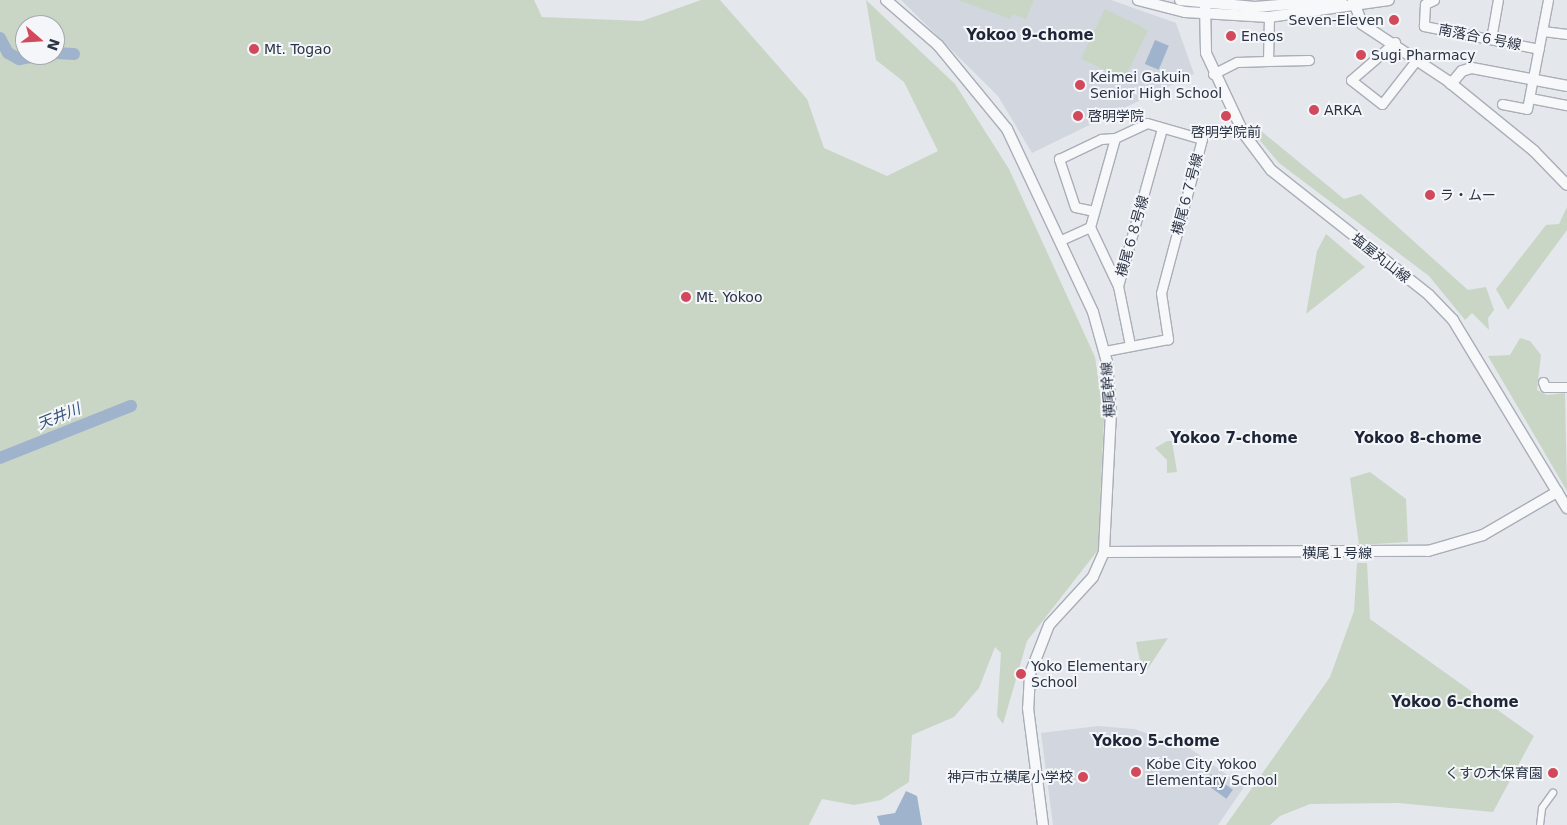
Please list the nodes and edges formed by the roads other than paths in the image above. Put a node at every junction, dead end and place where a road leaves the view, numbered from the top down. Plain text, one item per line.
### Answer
1 (886, 0) edge
2 (1138, 0) edge
3 (1180, 0) edge
4 (1342, 0) edge
5 (1389, 0) edge
6 (1434, 0) edge
7 (1498, 0) edge
8 (1548, 0) edge
9 (1354, 4) edge
10 (1205, 8) junction
11 (1270, 8) edge
12 (1543, 31) junction
13 (1567, 34) edge
14 (1491, 39) junction
15 (1394, 42) junction
16 (1539, 49) junction
17 (1418, 58) junction
18 (1309, 60) dead end
19 (1268, 61) junction
20 (1213, 74) junction
21 (1533, 79) junction
22 (1451, 84) junction
23 (1567, 86) edge
24 (1530, 98) junction
25 (1502, 104) dead end
26 (1567, 105) edge
27 (1162, 128) junction
28 (1115, 138) junction
29 (1567, 185) edge
30 (1094, 211) junction
31 (1090, 227) junction
32 (1061, 240) junction
33 (1118, 286) junction
34 (1130, 345) junction
35 (1105, 351) junction
36 (1543, 382) dead end
37 (1567, 387) edge
38 (1556, 492) junction
39 (1567, 508) edge
40 (1104, 552) junction
41 (1553, 793) dead end
42 (1043, 825) edge
43 (1540, 825) edge

1 - 32 street, 横尾幹線
2 - 10 street
3 - 10 street
4 - 11 street
5 - 9 street
6 - 14 street, 南落合６号線
7 - 14 street
8 - 12 street
9 - 11 street
9 - 15 street
10 - 11 street
10 - 20 street, 塩屋丸山線
11 - 19 street
12 - 13 street
12 - 16 street
14 - 16 street, 南落合６号線
15 - 17 street
15 - 17 street
16 - 21 street
17 - 22 street
18 - 19 street
19 - 20 street
20 - 38 street, 塩屋丸山線
21 - 22 street
21 - 23 street
21 - 24 street
22 - 29 street
24 - 25 street
24 - 26 street
27 - 28 street, 横尾６７号線
27 - 33 street, 横尾６８号線
27 - 34 street, 横尾６７号線
28 - 30 street
28 - 30 street, 横尾６７号線
30 - 31 street
31 - 32 street
31 - 33 street
32 - 35 street, 横尾幹線
33 - 34 street, 横尾６８号線
34 - 35 street, 横尾６７号線
35 - 40 street, 横尾幹線
36 - 37 street
38 - 39 street, 塩屋丸山線
38 - 40 street, 横尾１号線
40 - 42 street, 横尾幹線
41 - 43 street

